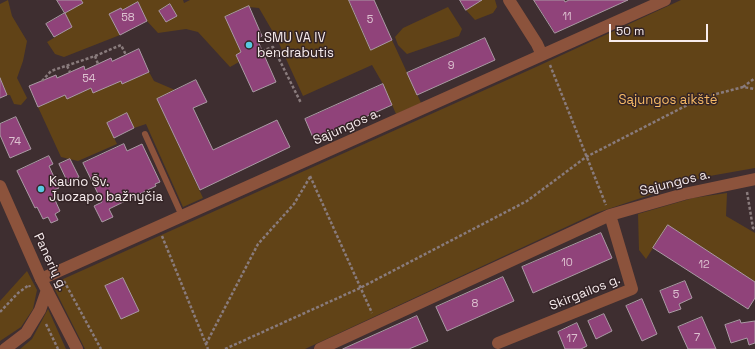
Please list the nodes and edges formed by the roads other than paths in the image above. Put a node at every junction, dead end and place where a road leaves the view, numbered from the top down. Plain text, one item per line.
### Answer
1 (509, 0) edge
2 (665, 0) edge
3 (542, 55) junction
4 (145, 134) dead end
5 (750, 180) edge
6 (0, 186) edge
7 (610, 214) junction
8 (182, 216) junction
9 (41, 279) junction
10 (47, 290) junction
11 (498, 343) dead end
12 (5, 349) edge
13 (76, 349) edge
14 (320, 349) edge

1 - 3 street
2 - 3 street, Sąjungos a.
3 - 8 street, Sąjungos a.
4 - 8 lane
5 - 7 street, Sąjungos a.
6 - 9 street, Panerių g.
7 - 11 street, Skirgailos g.
7 - 14 street, Sąjungos a.
8 - 9 street, Sąjungos a.
9 - 10 street, Panerių g.
10 - 12 street
10 - 13 street, Panerių g.

